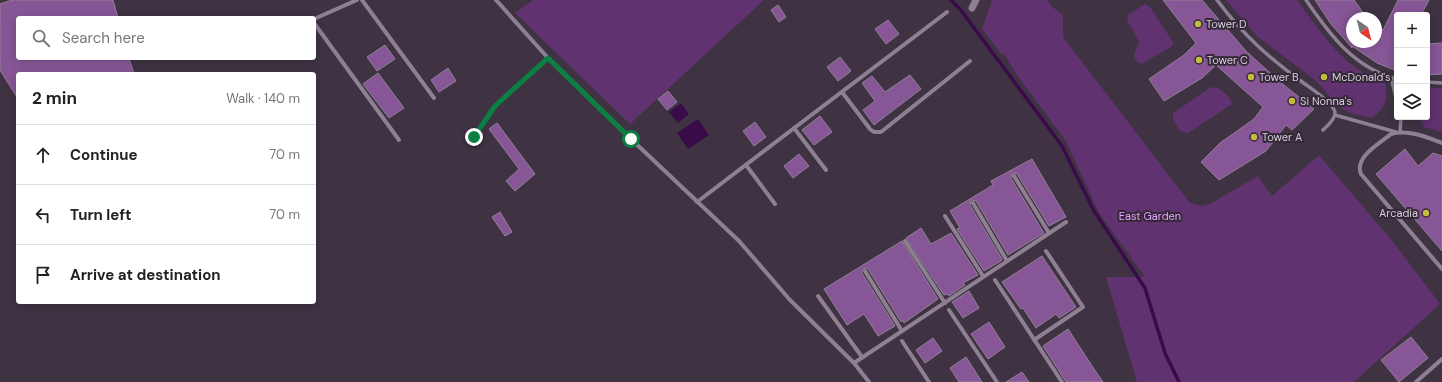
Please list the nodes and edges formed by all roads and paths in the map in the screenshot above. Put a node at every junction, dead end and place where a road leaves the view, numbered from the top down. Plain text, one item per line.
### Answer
1 (357, 0) edge
2 (362, 0) edge
3 (496, 0) edge
4 (976, 0) edge
5 (1217, 0) edge
6 (1306, 0) edge
7 (972, 8) dead end
8 (947, 12) dead end
9 (316, 17) edge
10 (316, 26) edge
11 (548, 58) junction
12 (970, 60) dead end
13 (1391, 78) junction
14 (1394, 78) edge
15 (1430, 82) edge
16 (1442, 83) edge
17 (1394, 90) edge
18 (842, 92) junction
19 (434, 98) dead end
20 (1335, 115) junction
21 (1400, 120) edge
22 (794, 128) junction
23 (1323, 130) dead end
24 (1398, 132) junction
25 (474, 137) dead end
26 (399, 140) dead end
27 (1442, 143) edge
28 (746, 165) junction
29 (826, 170) dead end
30 (1014, 176) dead end
31 (698, 202) junction
32 (973, 203) dead end
33 (775, 204) dead end
34 (945, 216) dead end
35 (1066, 222) dead end
36 (1048, 233) junction
37 (905, 241) dead end
38 (1046, 251) dead end
39 (1007, 261) junction
40 (1442, 269) edge
41 (864, 271) dead end
42 (982, 276) junction
43 (995, 280) dead end
44 (818, 296) dead end
45 (945, 303) junction
46 (949, 310) dead end
47 (902, 331) junction
48 (1034, 340) junction
49 (902, 341) dead end
50 (862, 357) junction
51 (1442, 359) edge
52 (854, 363) junction
53 (869, 382) edge
54 (929, 382) edge
55 (997, 382) edge
56 (1062, 382) edge
57 (1416, 382) edge

1 - 9 street
2 - 19 street
3 - 11 street
4 - 7 street
5 - 20 street
6 - 13 street
8 - 18 street
10 - 26 street
11 - 25 path
11 - 31 street
12 - 18 street
13 - 14 street
13 - 17 street
15 - 16 street
18 - 22 street
20 - 23 street
20 - 24 street
21 - 24 street
22 - 28 street
22 - 29 street
24 - 27 street
24 - 40 street
28 - 31 street
28 - 33 street
30 - 36 street
31 - 52 street
32 - 39 street
34 - 42 street
35 - 36 street
36 - 39 street
37 - 45 street
38 - 48 street
39 - 42 street
41 - 47 street
42 - 45 street
43 - 48 street
44 - 50 street
45 - 47 street
46 - 55 street
47 - 50 street
48 - 56 street
49 - 54 street
50 - 52 street
51 - 57 street
52 - 53 street

